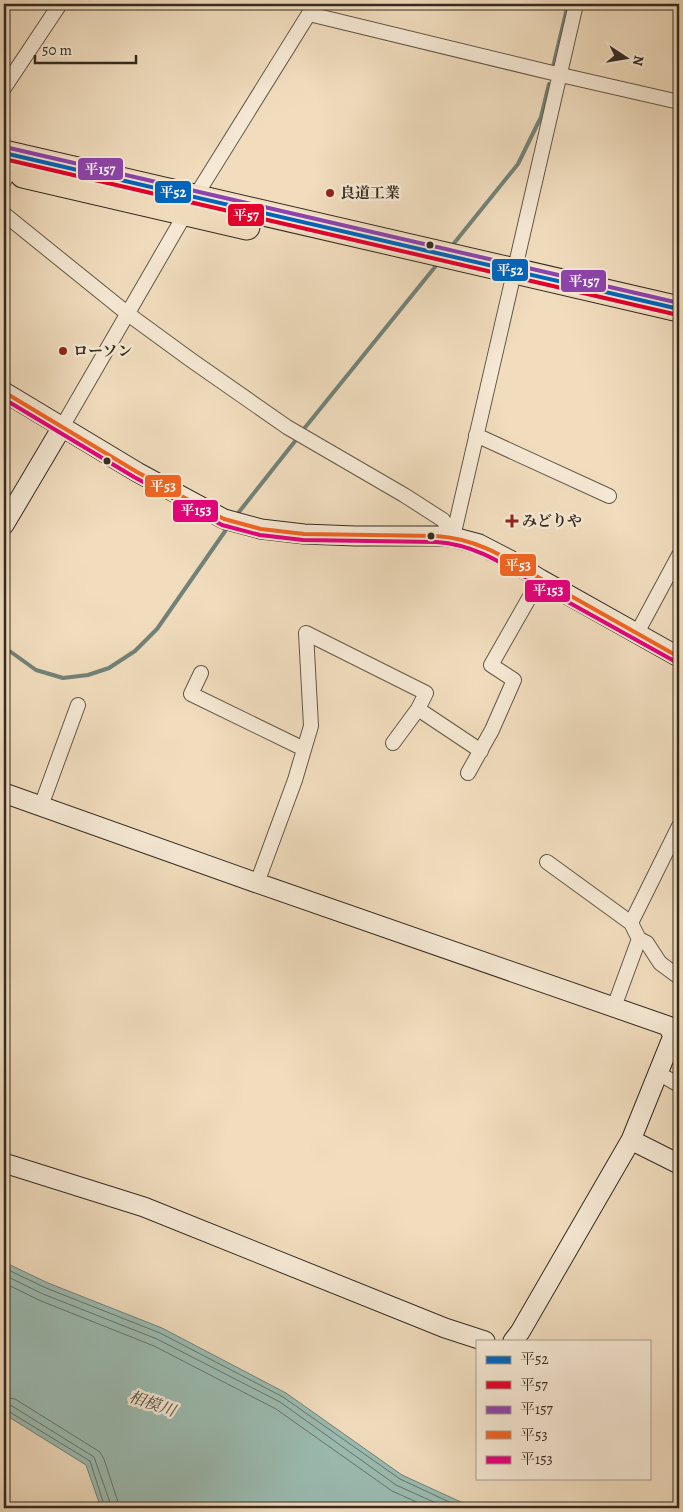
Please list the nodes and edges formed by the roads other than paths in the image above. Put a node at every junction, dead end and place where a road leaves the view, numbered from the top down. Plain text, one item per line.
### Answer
1 (60, 4) edge
2 (576, 4) edge
3 (312, 9) edge
4 (561, 75) junction
5 (4, 88) edge
6 (679, 102) edge
7 (5, 169) edge
8 (190, 205) junction
9 (4, 214) edge
10 (514, 280) junction
11 (679, 309) edge
12 (128, 314) junction
13 (679, 325) edge
14 (4, 392) edge
15 (62, 427) junction
16 (476, 435) junction
17 (610, 496) dead end
18 (4, 525) edge
19 (453, 537) junction
20 (679, 555) edge
21 (540, 579) junction
22 (637, 633) junction
23 (679, 657) edge
24 (201, 673) dead end
25 (78, 705) dead end
26 (418, 709) junction
27 (393, 743) dead end
28 (304, 749) junction
29 (480, 751) junction
30 (468, 774) dead end
31 (4, 793) edge
32 (41, 806) junction
33 (679, 826) edge
34 (547, 862) dead end
35 (257, 883) junction
36 (631, 922) junction
37 (639, 939) junction
38 (679, 977) edge
39 (614, 1007) junction
40 (658, 1073) junction
41 (679, 1085) edge
42 (631, 1140) junction
43 (4, 1163) edge
44 (679, 1164) edge
45 (482, 1340) edge
46 (514, 1340) edge

1 - 5 street
2 - 4 street
3 - 4 street
3 - 8 street
4 - 6 street
4 - 10 street
7 - 8 highway
8 - 10 highway
8 - 12 street
9 - 12 street
10 - 11 highway
10 - 13 highway
10 - 16 street
12 - 15 street
12 - 19 street
14 - 15 street
15 - 18 street
15 - 19 street
16 - 17 street
16 - 19 street
19 - 21 street
20 - 22 street
21 - 22 street
21 - 29 street
22 - 23 street
24 - 28 street
25 - 32 street
26 - 27 street
26 - 28 street
26 - 29 street
28 - 35 street
29 - 30 street
31 - 32 street
32 - 35 street
33 - 36 street
34 - 36 street
35 - 39 street
36 - 37 street
37 - 38 street
37 - 39 street
39 - 40 street
40 - 41 street
40 - 42 street
42 - 44 street
42 - 46 street
43 - 45 street

